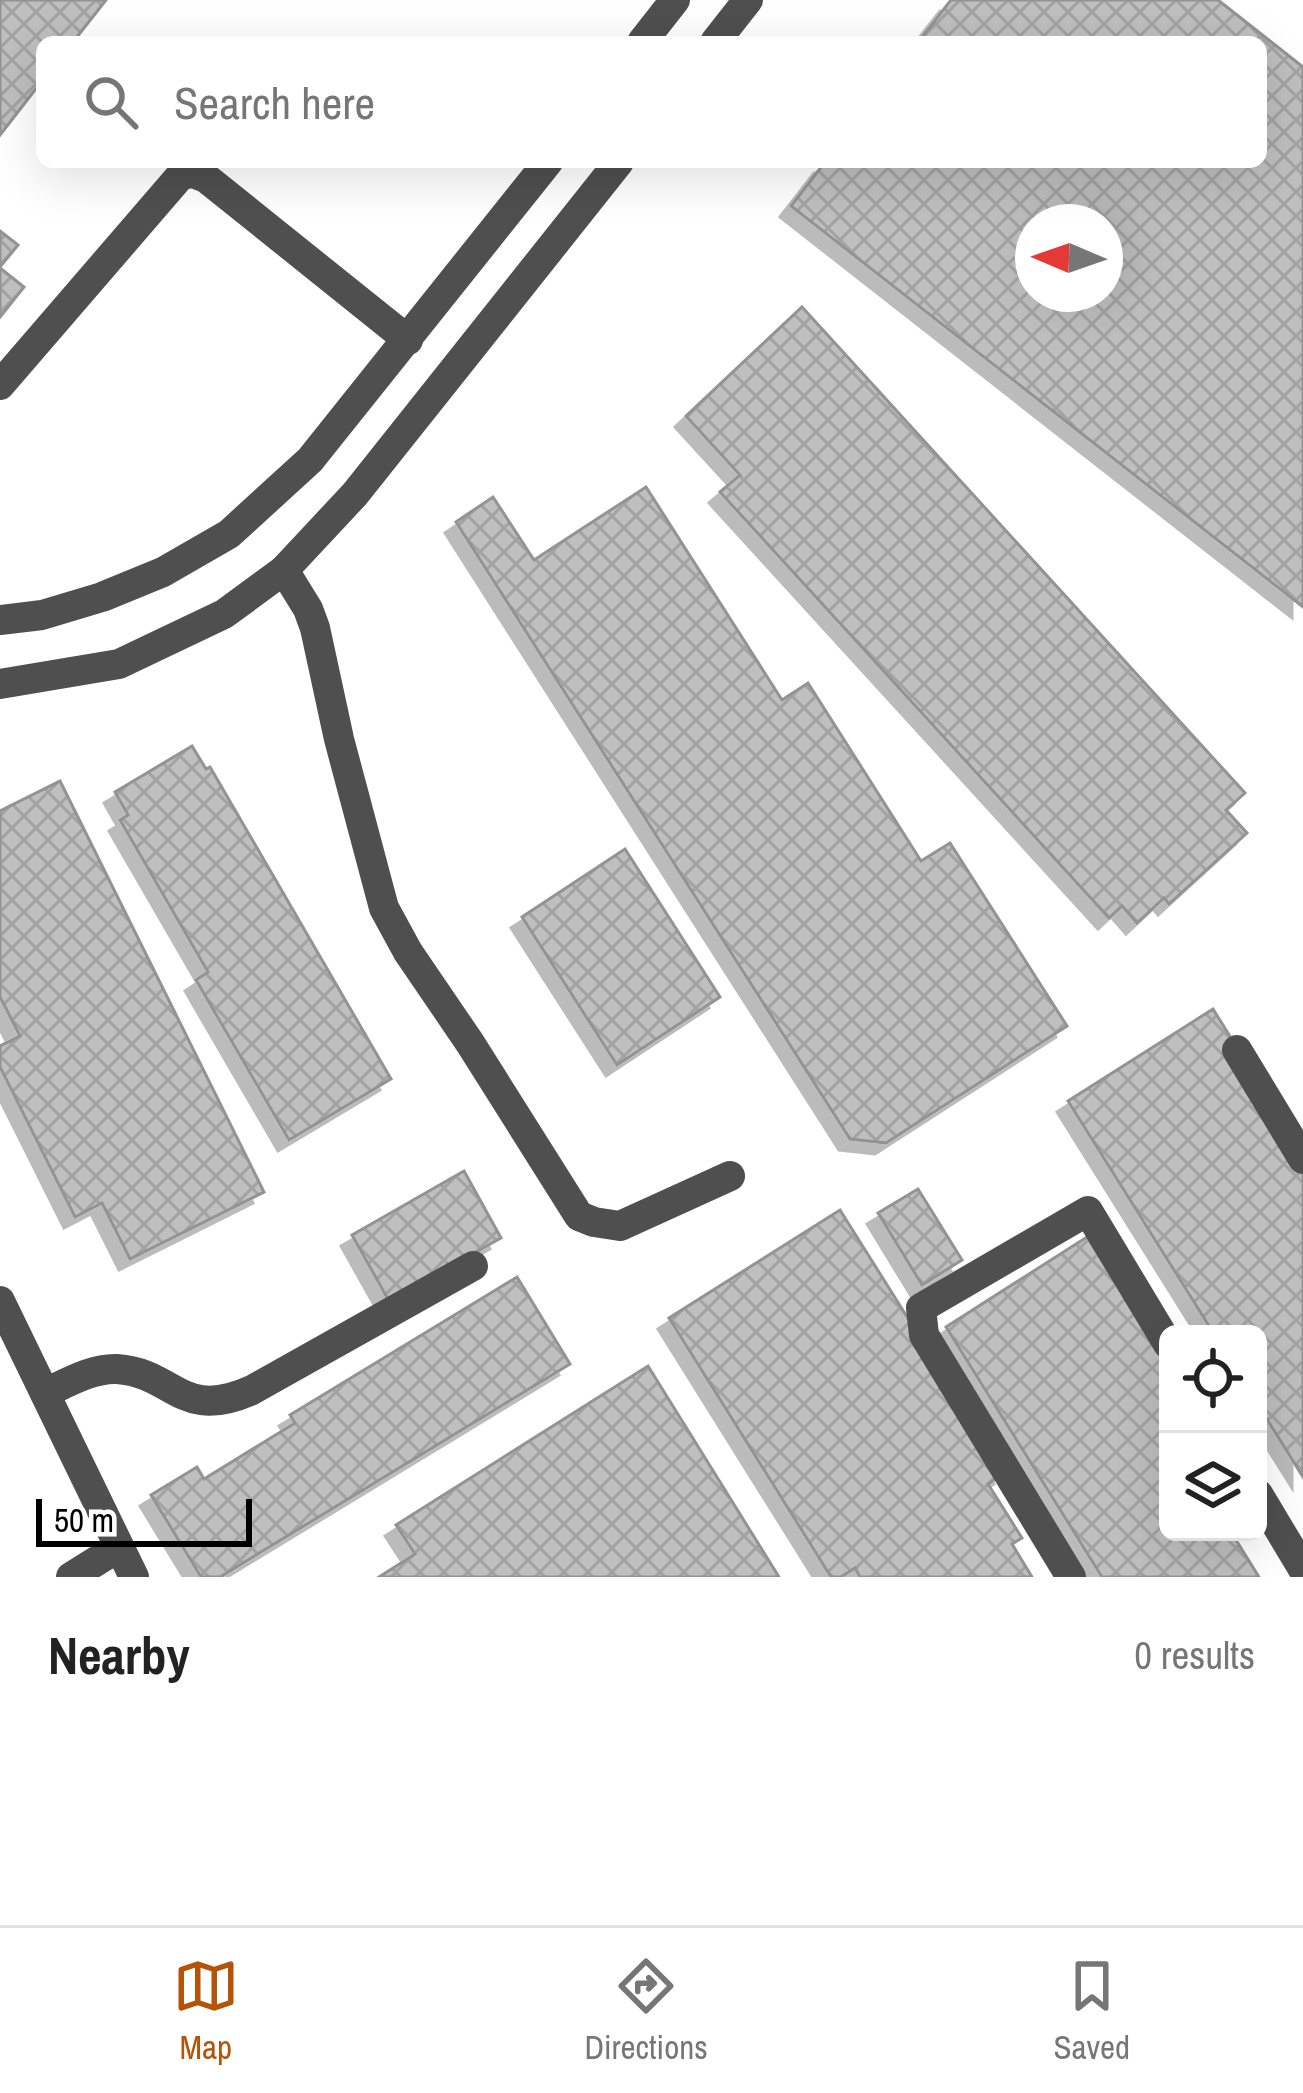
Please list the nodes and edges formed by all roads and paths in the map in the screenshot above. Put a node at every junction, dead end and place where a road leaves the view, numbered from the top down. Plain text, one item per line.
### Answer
1 (675, 0) edge
2 (748, 0) edge
3 (647, 36) edge
4 (720, 36) edge
5 (543, 168) edge
6 (614, 168) edge
7 (408, 340) junction
8 (0, 385) edge
9 (284, 570) junction
10 (0, 620) edge
11 (0, 684) edge
12 (1237, 1050) dead end
13 (1303, 1159) edge
14 (730, 1176) dead end
15 (473, 1266) dead end
16 (0, 1301) edge
17 (1159, 1329) edge
18 (45, 1393) junction
19 (1267, 1509) edge
20 (119, 1547) junction
21 (1303, 1569) edge
22 (71, 1577) edge
23 (134, 1577) edge
24 (1071, 1577) edge

1 - 3 street
2 - 4 street
5 - 7 street
6 - 9 street
7 - 8 street
7 - 10 street
9 - 11 street
9 - 14 street
12 - 13 street
15 - 18 street
16 - 18 street
17 - 24 street
18 - 20 street
19 - 21 street
20 - 22 street
20 - 23 street

